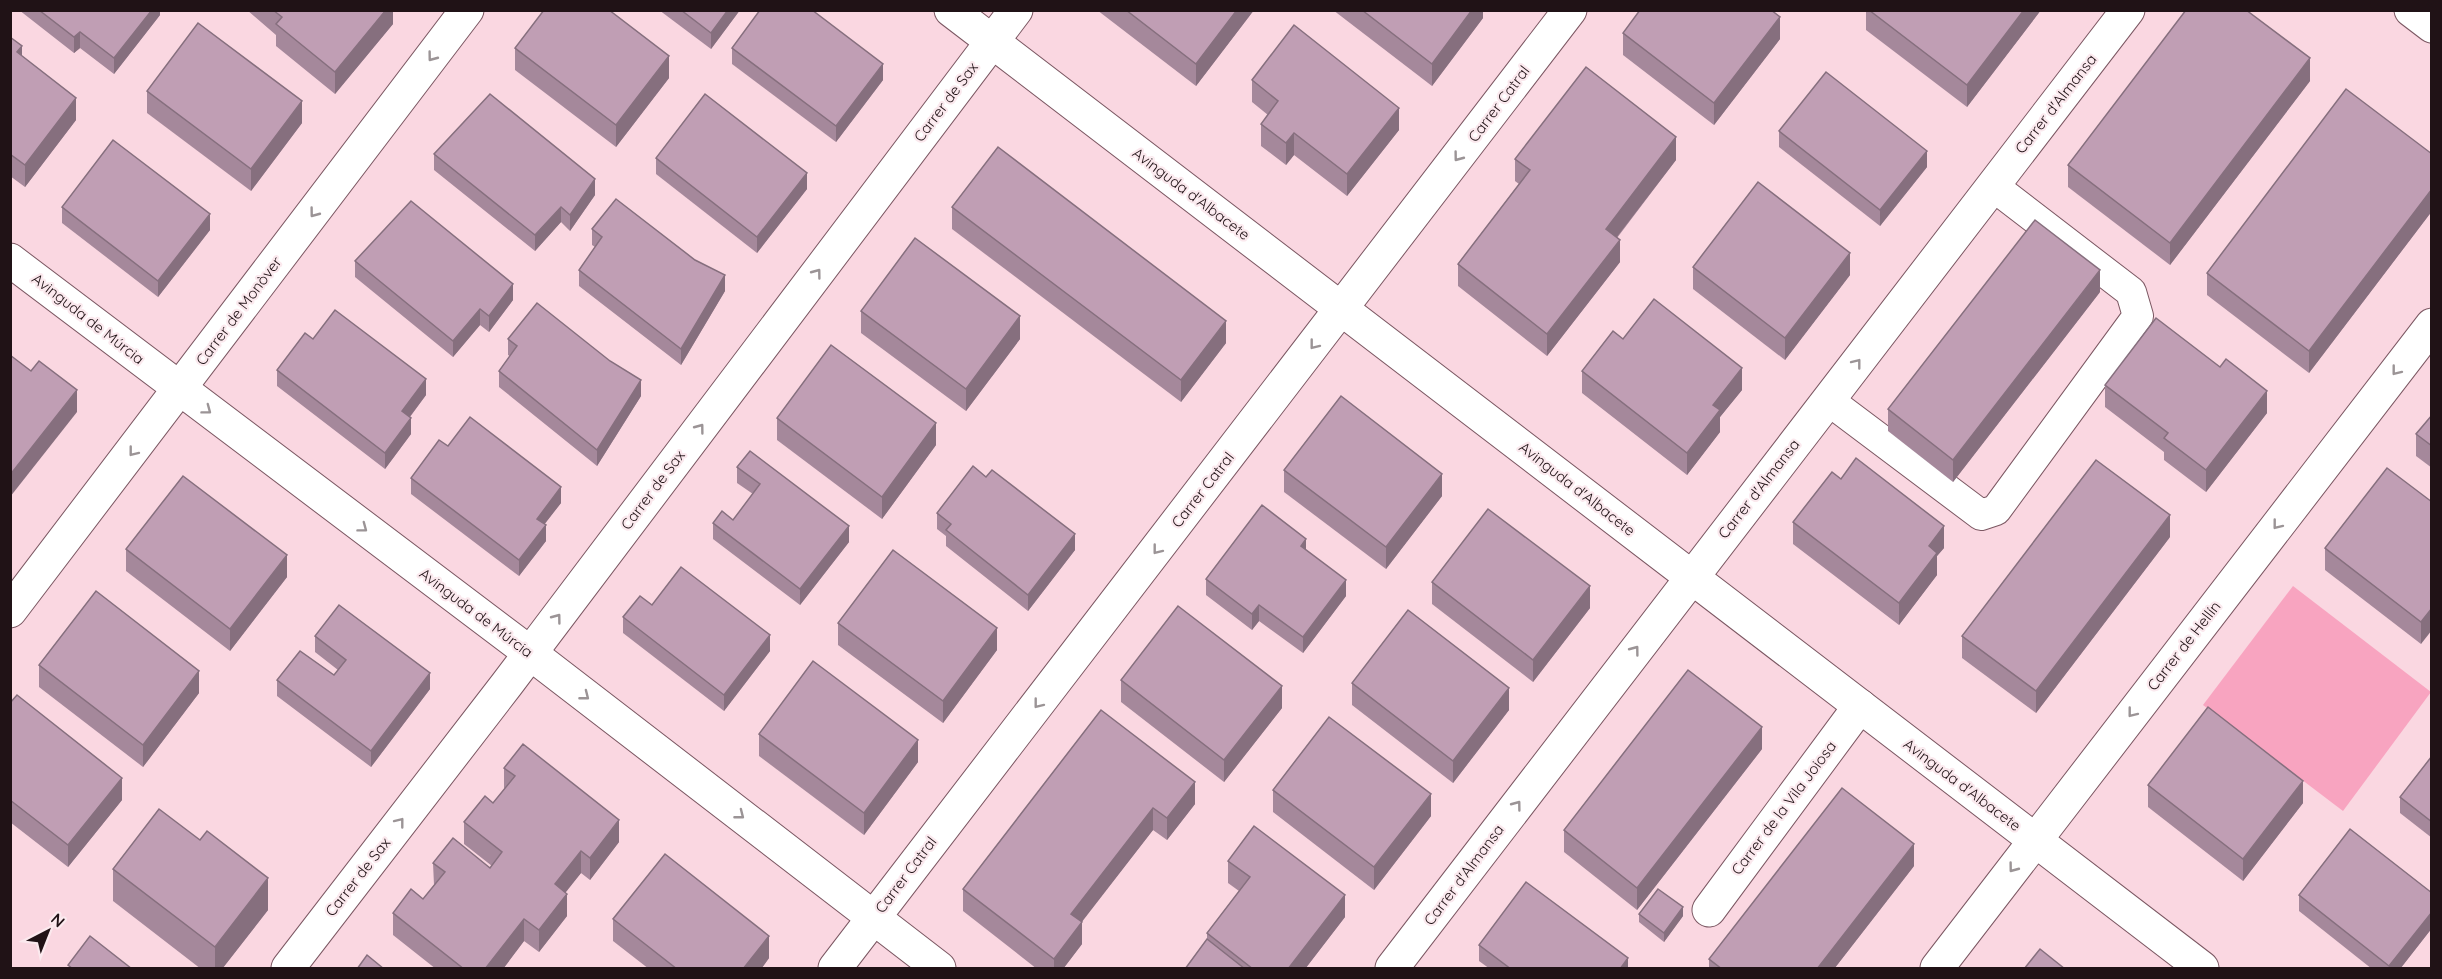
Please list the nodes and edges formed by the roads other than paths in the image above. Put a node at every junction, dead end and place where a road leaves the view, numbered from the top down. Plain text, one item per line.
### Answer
1 (467, 10) edge
2 (951, 10) edge
3 (1016, 10) edge
4 (1570, 10) edge
5 (2128, 10) edge
6 (2411, 10) edge
7 (2432, 26) edge
8 (992, 42) junction
9 (1993, 186) junction
10 (10, 260) edge
11 (1342, 309) junction
12 (2432, 324) edge
13 (180, 390) junction
14 (1828, 400) junction
15 (1691, 578) junction
16 (10, 611) edge
17 (530, 653) junction
18 (1860, 706) junction
19 (2034, 840) junction
20 (1709, 910) dead end
21 (874, 917) junction
22 (288, 969) edge
23 (835, 969) edge
24 (939, 969) edge
25 (1392, 969) edge
26 (1937, 969) edge
27 (2202, 969) edge

1 -> 13 street, Carrer de Monòver
2 - 8 street, Avinguda d'Albacete
3 - 8 street, Carrer de Sax
4 -> 11 street, Carrer Catral
5 - 9 street, Carrer d'Almansa
6 - 7 street
8 - 11 street, Avinguda d'Albacete
17 -> 8 street, Carrer de Sax
14 -> 9 street, Carrer d'Almansa
9 - 14 lane
10 - 13 street, Avinguda de Múrcia
11 - 15 street, Avinguda d'Albacete
11 -> 21 street, Carrer Catral
12 -> 19 street, Carrer de Hellín
13 -> 16 street, Carrer de Monòver
13 -> 17 street, Avinguda de Múrcia
14 - 15 street, Carrer d'Almansa
15 - 18 street, Avinguda d'Albacete
25 -> 15 street, Carrer d'Almansa
17 -> 21 street, Avinguda de Múrcia
22 -> 17 street, Carrer de Sax
18 - 19 street, Avinguda d'Albacete
18 - 20 street, Carrer de la Vila Joiosa
19 -> 26 street, Carrer de Hellín
19 - 27 street, Avinguda d'Albacete
21 - 23 street, Carrer Catral
21 - 24 street, Avinguda de Múrcia

